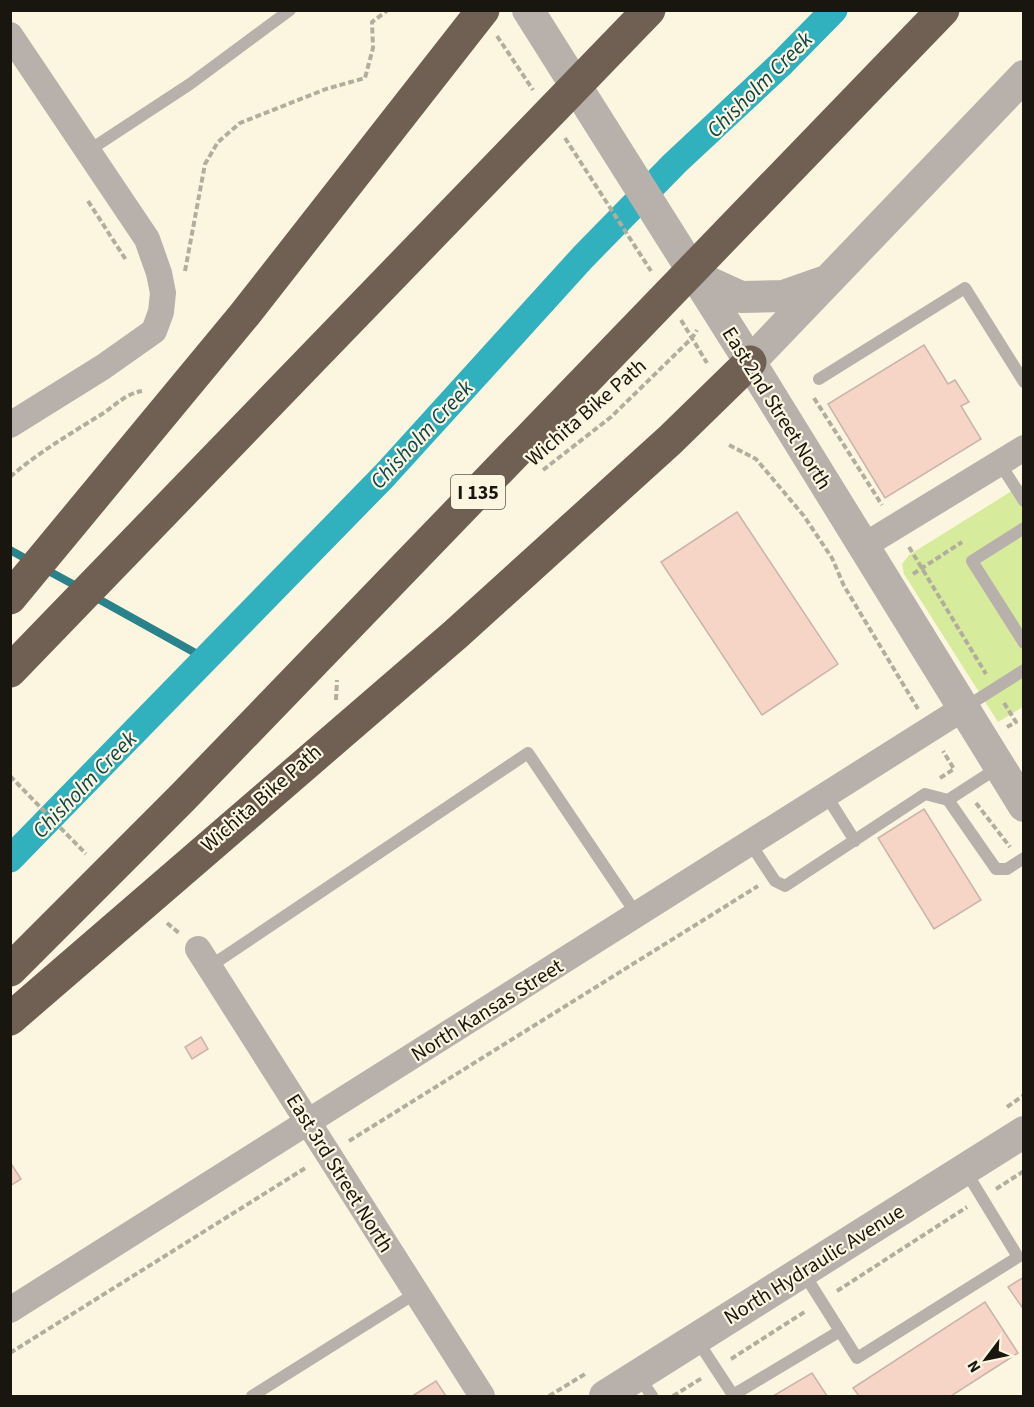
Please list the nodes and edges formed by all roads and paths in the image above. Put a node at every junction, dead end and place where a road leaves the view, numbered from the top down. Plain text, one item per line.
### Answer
1 (290, 10) edge
2 (388, 10) edge
3 (528, 10) edge
4 (649, 10) edge
5 (943, 10) edge
6 (488, 21) edge
7 (10, 35) edge
8 (1023, 76) edge
9 (540, 100) dead end
10 (559, 129) dead end
11 (88, 151) junction
12 (85, 197) dead end
13 (128, 264) dead end
14 (185, 274) dead end
15 (693, 275) junction
16 (655, 277) dead end
17 (829, 280) junction
18 (712, 304) junction
19 (680, 317) dead end
20 (692, 338) junction
21 (750, 362) junction
22 (712, 371) dead end
23 (819, 378) dead end
24 (1023, 382) edge
25 (146, 391) dead end
26 (10, 424) edge
27 (1023, 448) edge
28 (999, 462) junction
29 (535, 476) dead end
30 (10, 477) edge
31 (1023, 501) edge
32 (1023, 528) edge
33 (968, 538) dead end
34 (862, 547) junction
35 (888, 589) junction
36 (10, 598) edge
37 (858, 608) dead end
38 (1023, 643) edge
39 (10, 670) edge
40 (1023, 670) edge
41 (337, 676) dead end
42 (963, 709) junction
43 (336, 711) dead end
44 (999, 767) junction
45 (954, 769) dead end
46 (10, 776) edge
47 (966, 788) junction
48 (826, 795) junction
49 (948, 800) junction
50 (1023, 806) edge
51 (855, 841) junction
52 (750, 843) junction
53 (83, 851) dead end
54 (1022, 859) edge
55 (637, 915) junction
56 (204, 958) joint
57 (10, 969) edge
58 (10, 1019) edge
59 (309, 1123) junction
60 (1023, 1132) edge
61 (965, 1169) junction
62 (1023, 1171) edge
63 (982, 1198) junction
64 (1021, 1256) edge
65 (802, 1271) junction
66 (416, 1293) junction
67 (821, 1301) junction
68 (10, 1310) edge
69 (840, 1331) junction
70 (697, 1339) junction
71 (716, 1369) junction
72 (645, 1386) edge
73 (252, 1396) edge
74 (482, 1396) edge
75 (605, 1396) edge
76 (673, 1396) edge

1 - 11 lane
2 - 14 path
3 - 15 street, East 2nd Street North
4 - 39 highway
5 - 57 highway, I 135
6 - 9 path
6 - 36 highway
7 - 11 street
8 - 17 street
10 - 16 path
11 - 26 street
12 - 13 path
15 - 17 street
15 - 18 street, East 2nd Street North
17 - 21 street
18 - 20 path, Wichita Bike Path
18 - 21 street, East 2nd Street North
19 - 20 path
20 - 22 path
20 - 29 path, Wichita Bike Path
21 - 34 street, East 2nd Street North
21 - 58 highway
23 - 24 lane
25 - 30 path
27 - 28 street
28 - 31 lane
28 - 34 street
32 - 38 lane
33 - 35 path
34 - 35 street, East 2nd Street North
35 - 37 path
35 - 42 street, East 2nd Street North
40 - 42 lane
41 - 43 path
42 - 44 street, East 2nd Street North
42 - 48 street, North Kansas Street
44 - 47 lane
44 - 50 street, East 2nd Street North
45 - 47 path
46 - 53 path
47 - 49 lane
47 - 54 path
48 - 51 lane
48 - 52 street, North Kansas Street
49 - 51 lane
49 - 54 lane
51 - 52 lane
52 - 55 street, North Kansas Street
55 - 56 lane
55 - 59 street, North Kansas Street
56 - 59 street, East 3rd Street North
59 - 66 street, East 3rd Street North
59 - 68 street, North Kansas Street
60 - 61 street, North Hydraulic Avenue
61 - 63 lane
61 - 65 street, North Hydraulic Avenue
62 - 63 path
63 - 64 lane
63 - 67 path
64 - 69 lane
65 - 67 lane
65 - 70 street, North Hydraulic Avenue
66 - 73 lane
66 - 74 street, East 3rd Street North
67 - 69 lane
67 - 71 path
69 - 71 lane
70 - 71 lane
70 - 72 street, North Hydraulic Avenue
71 - 76 path
72 - 75 street, North Hydraulic Avenue

